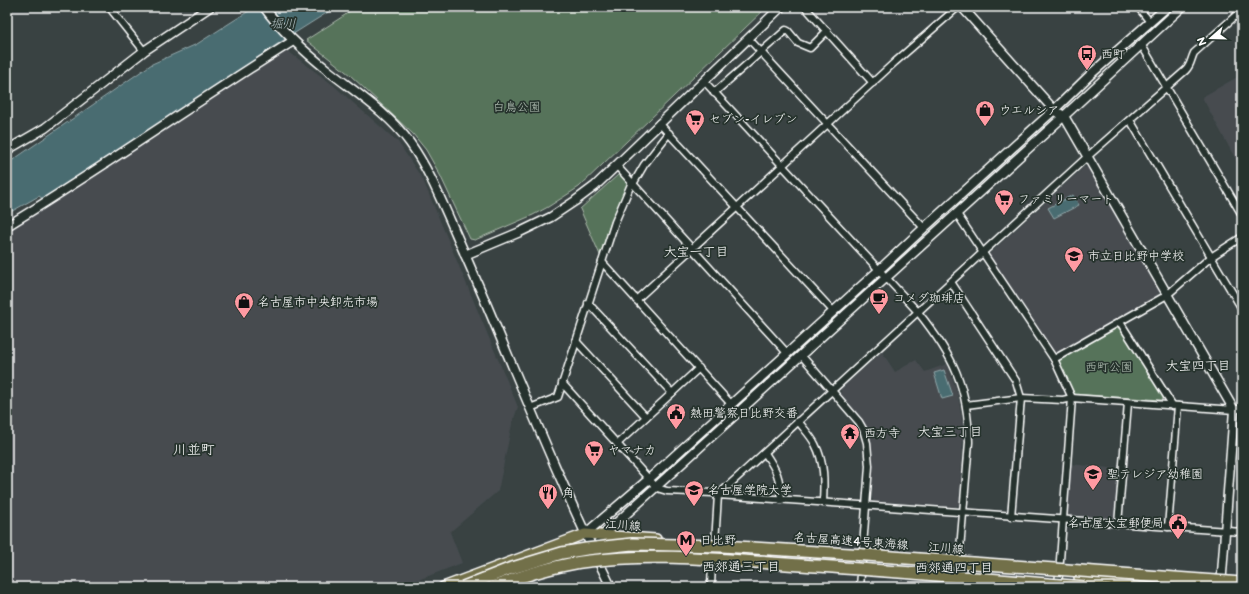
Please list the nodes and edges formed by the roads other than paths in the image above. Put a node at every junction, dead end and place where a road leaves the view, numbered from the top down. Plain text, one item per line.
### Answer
1 (109, 7) edge
2 (210, 7) edge
3 (264, 7) edge
4 (781, 7) edge
5 (805, 7) edge
6 (958, 7) edge
7 (962, 7) edge
8 (1138, 7) edge
9 (1167, 7) edge
10 (1182, 7) edge
11 (1242, 10) edge
12 (1150, 22) junction
13 (827, 31) junction
14 (748, 38) junction
15 (292, 40) junction
16 (1141, 44) junction
17 (144, 51) junction
18 (761, 52) junction
19 (704, 81) junction
20 (873, 82) junction
21 (1166, 86) junction
22 (714, 93) junction
23 (1054, 110) junction
24 (1064, 116) junction
25 (1130, 120) junction
26 (659, 123) junction
27 (828, 125) junction
28 (669, 133) junction
29 (7, 150) edge
30 (1087, 157) junction
31 (616, 165) junction
32 (782, 166) junction
33 (632, 183) junction
34 (737, 208) junction
35 (957, 214) junction
36 (1242, 215) edge
37 (7, 226) edge
38 (924, 228) junction
39 (1242, 237) edge
40 (692, 248) junction
41 (982, 253) junction
42 (465, 255) junction
43 (1211, 257) junction
44 (602, 262) junction
45 (878, 271) junction
46 (886, 277) junction
47 (951, 282) junction
48 (1167, 295) junction
49 (636, 300) junction
50 (588, 303) junction
51 (1242, 309) edge
52 (833, 311) junction
53 (918, 312) junction
54 (1120, 322) junction
55 (576, 341) junction
56 (787, 353) junction
57 (802, 356) junction
58 (1054, 359) junction
59 (699, 368) junction
60 (562, 383) junction
61 (832, 390) junction
62 (672, 393) junction
63 (1021, 398) junction
64 (1072, 398) junction
65 (1128, 403) junction
66 (731, 404) junction
67 (966, 405) junction
68 (1176, 406) junction
69 (530, 408) junction
70 (1238, 409) edge
71 (646, 417) junction
72 (798, 421) junction
73 (617, 444) junction
74 (764, 452) junction
75 (649, 479) junction
76 (657, 488) junction
77 (718, 495) junction
78 (781, 500) junction
79 (824, 503) junction
80 (866, 506) junction
81 (963, 513) junction
82 (1011, 516) junction
83 (1064, 520) junction
84 (1118, 524) junction
85 (1168, 527) junction
86 (1224, 531) junction
87 (1242, 532) edge
88 (585, 534) junction
89 (602, 536) junction
90 (715, 543) junction
91 (593, 552) junction
92 (862, 553) junction
93 (959, 561) junction
94 (712, 562) junction
95 (1061, 567) junction
96 (861, 573) junction
97 (916, 574) junction
98 (1222, 577) junction
99 (1242, 578) edge
100 (1242, 583) edge
101 (957, 584) edge
102 (442, 587) edge
103 (463, 587) edge
104 (494, 587) edge
105 (611, 587) edge
106 (711, 587) edge
107 (860, 587) edge
108 (1043, 587) edge
109 (1058, 587) edge
110 (1084, 587) edge
111 (1190, 587) edge
112 (1221, 587) edge

1 - 17 street
2 - 17 street
3 - 15 street
4 - 14 street
5 - 13 street
6 - 20 street
7 - 23 street
8 - 12 street
9 - 12 street
10 - 16 street
11 - 21 street
12 - 23 street
13 - 18 street
13 - 20 street
14 - 18 street
14 - 19 street
15 - 37 street
15 - 42 street
16 - 21 street
16 - 24 street
17 - 29 street
18 - 22 street
18 - 27 street
19 - 22 street
19 - 26 street
20 - 27 street
21 - 25 street
21 - 36 street
22 - 32 street
23 - 24 street
23 - 38 street
24 - 30 street
24 - 35 street
25 - 30 street
25 - 43 street
26 - 28 street
26 - 31 street
27 - 32 street
27 - 38 street
28 - 33 street
28 - 34 street
30 - 41 street
30 - 48 street
31 - 33 street
31 - 42 street
32 - 34 street
32 - 45 street
33 - 40 street
33 - 44 street
34 - 40 street
34 - 52 street
35 - 41 street
35 - 46 street
38 - 45 street
39 - 43 street
40 - 49 street
40 - 56 street
41 - 47 street
41 - 58 street
42 - 69 street
43 - 48 street
43 - 51 street
44 - 49 street
44 - 50 street
45 - 46 street
45 - 52 street
46 - 53 street
46 - 57 street
47 - 53 street
47 - 63 street
48 - 54 street
48 - 70 street
49 - 59 street
50 - 55 street
50 - 62 street
52 - 56 street
53 - 61 street
53 - 67 street
54 - 58 street
54 - 68 street
55 - 60 street
55 - 71 street
56 - 66 street
57 - 61 street
57 - 76 street
58 - 64 street
59 - 62 street
59 - 66 street
60 - 69 street
60 - 73 street
61 - 72 street
61 - 80 street
62 - 71 street
63 - 64 street
63 - 67 street
63 - 82 street
64 - 65 street
64 - 83 street
65 - 68 street
65 - 84 street
66 - 75 street
67 - 81 street
68 - 70 street
68 - 85 street
69 - 88 street
70 - 86 street
71 - 73 street
72 - 74 street
72 - 79 street
73 - 75 street
74 - 77 street
74 - 78 street
75 - 76 street
75 - 88 street
76 - 77 street
76 - 89 street
77 - 78 street
77 - 90 street
78 - 79 street
79 - 80 street
80 - 81 street
80 - 92 street
81 - 82 street
81 - 93 street
82 - 83 street
83 - 84 street
83 - 95 street
84 - 85 street
85 - 86 street
86 - 87 street
86 - 98 street
88 - 89 main road, 江川線
88 - 91 street
88 - 102 main road, 江川線
89 - 90 main road, 江川線
89 - 91 street
90 - 92 main road, 江川線
91 - 94 main road
91 - 104 main road
91 - 105 street
92 - 93 main road, 江川線
92 - 96 street
93 - 95 main road, 江川線
94 - 96 main road
94 - 106 street
95 - 98 main road, 江川線
95 - 109 street
96 - 101 main road
96 - 107 street
97 - 104 highway, bridge
97 - 110 highway, bridge
97 - 111 highway
98 - 99 main road, 江川線
98 - 112 street
100 - 103 highway, 名古屋高速4号東海線, bridge
101 - 108 main road

